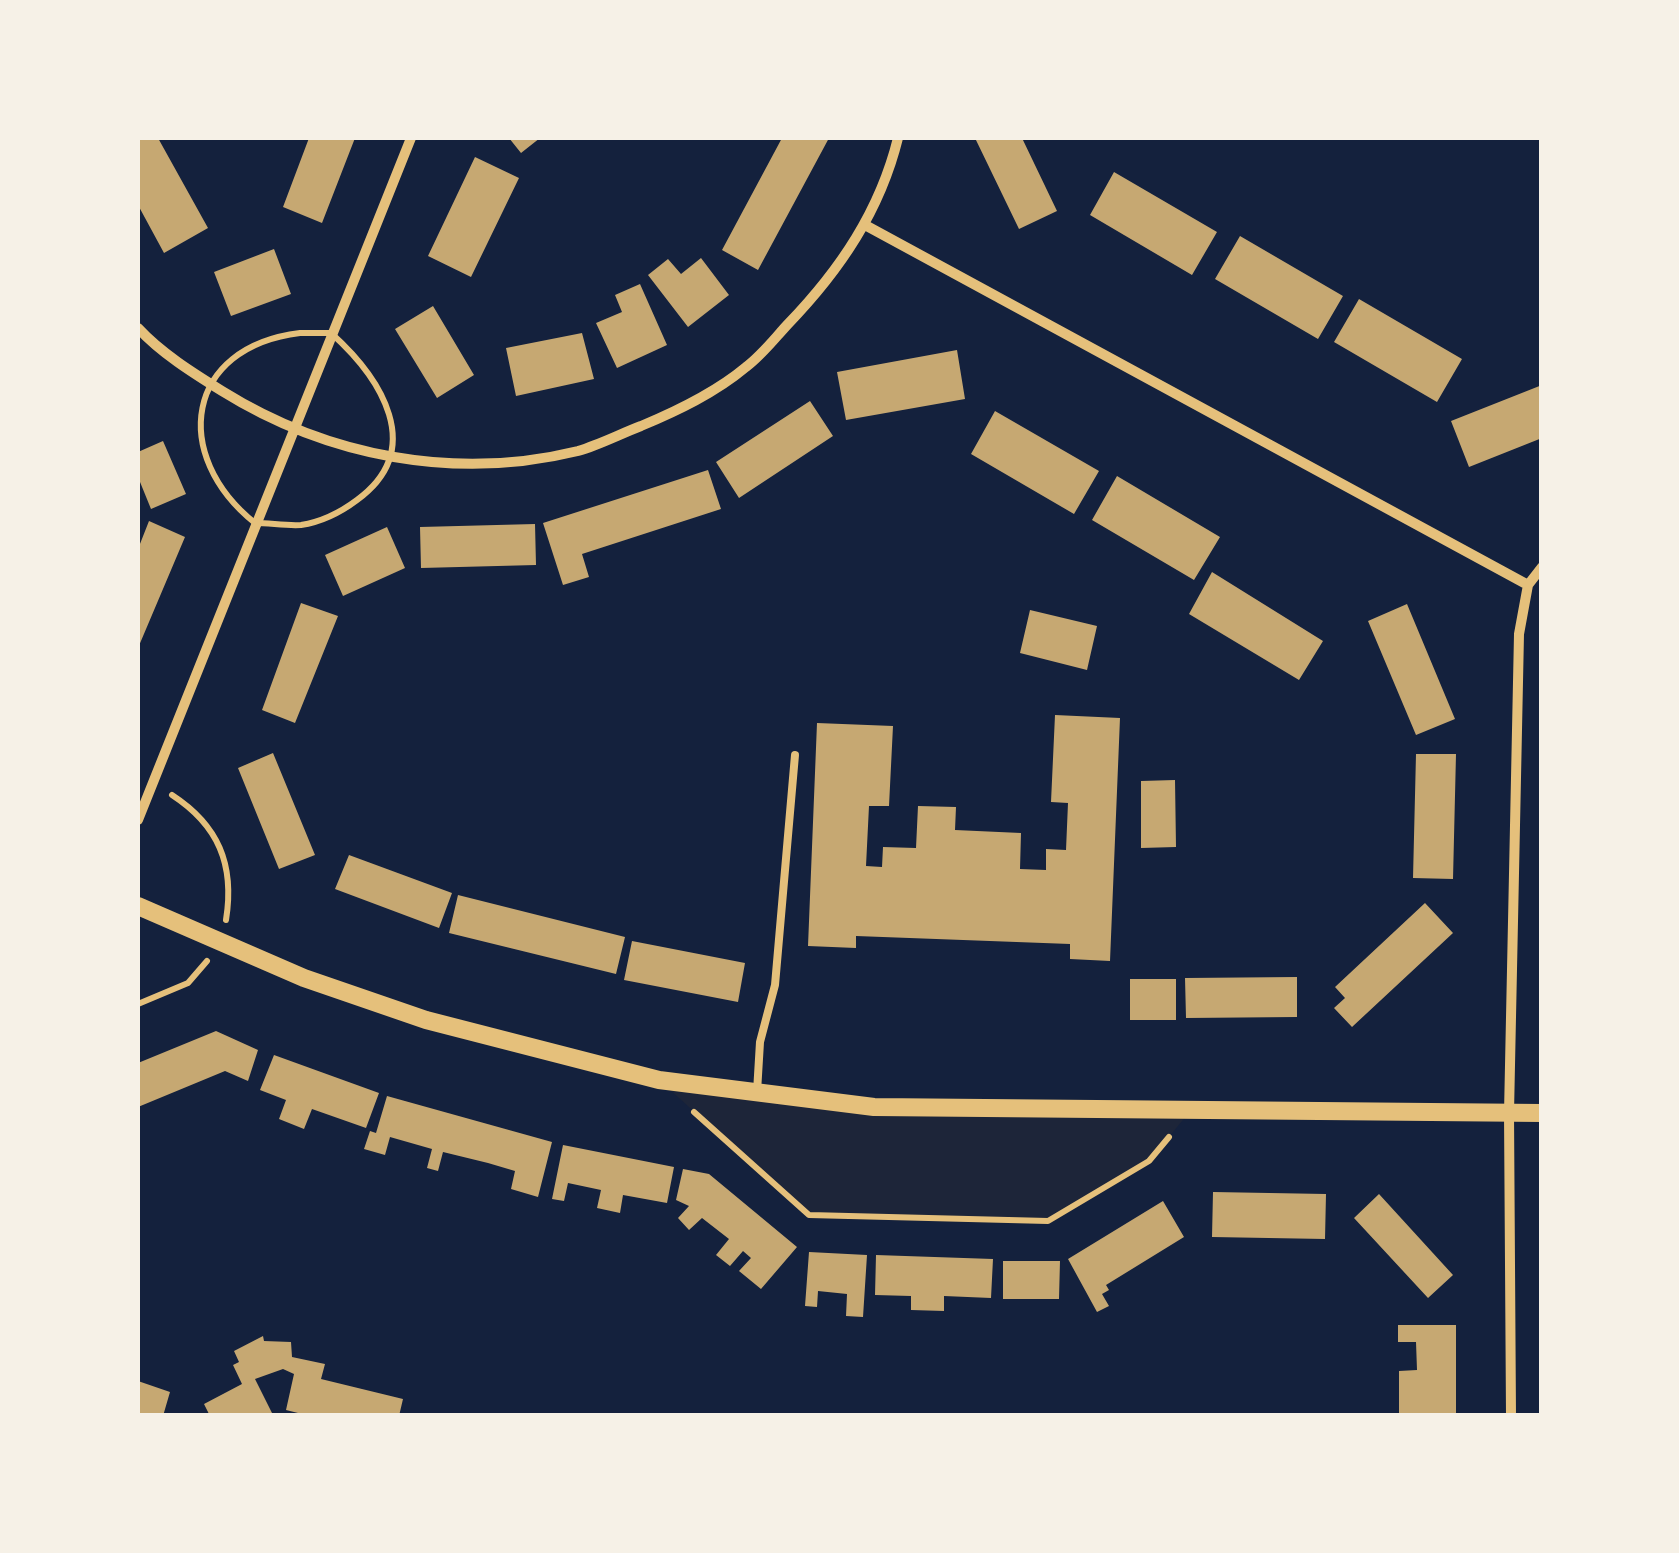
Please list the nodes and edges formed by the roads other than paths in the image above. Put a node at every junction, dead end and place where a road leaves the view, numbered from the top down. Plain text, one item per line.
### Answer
1 (411, 138) edge
2 (898, 138) edge
3 (865, 225) junction
4 (138, 328) edge
5 (292, 429) junction
6 (1542, 568) edge
7 (1528, 586) junction
8 (796, 755) dead end
9 (138, 820) edge
10 (138, 906) edge
11 (757, 1092) junction
12 (1509, 1113) junction
13 (1542, 1113) edge
14 (1511, 1416) edge

1 - 5 street
2 - 3 street
3 - 5 street
3 - 7 street
4 - 5 street
5 - 9 street
6 - 7 street
7 - 12 street
8 - 11 lane
10 - 11 street
11 - 12 street
12 - 13 street
12 - 14 street

